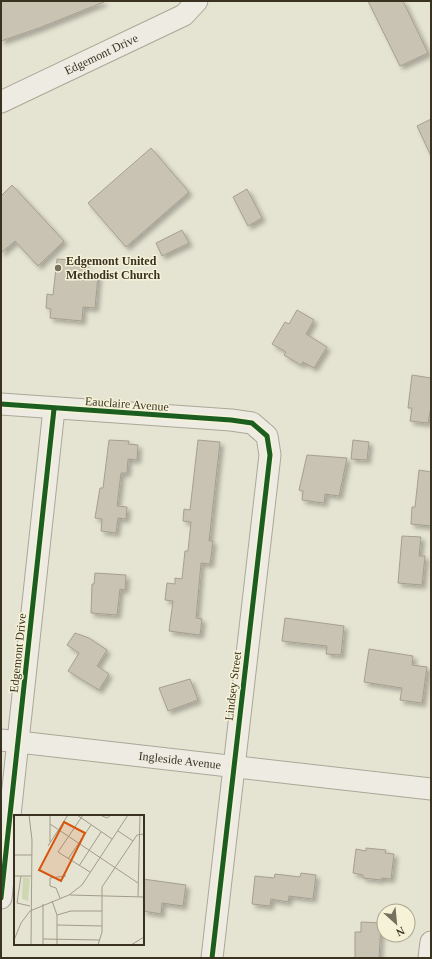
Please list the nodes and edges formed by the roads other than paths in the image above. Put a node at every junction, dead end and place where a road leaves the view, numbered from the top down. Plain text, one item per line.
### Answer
1 (197, 1) edge
2 (1, 102) edge
3 (1, 404) edge
4 (54, 409) junction
5 (252, 423) joint
6 (9, 741) edge
7 (233, 767) junction
8 (431, 789) edge
9 (1, 898) edge
10 (431, 942) edge
11 (212, 958) edge
12 (429, 958) edge

1 - 2 street, Edgemont Drive
3 - 4 street, Eauclaire Avenue
4 - 5 street, Eauclaire Avenue
4 - 6 street, Edgemont Drive
5 - 7 street, Lindsey Street
6 - 7 street, Ingleside Avenue
6 - 9 street, Edgemont Drive
7 - 8 street, Ingleside Avenue
7 - 11 street, Lindsey Street
10 - 12 street

